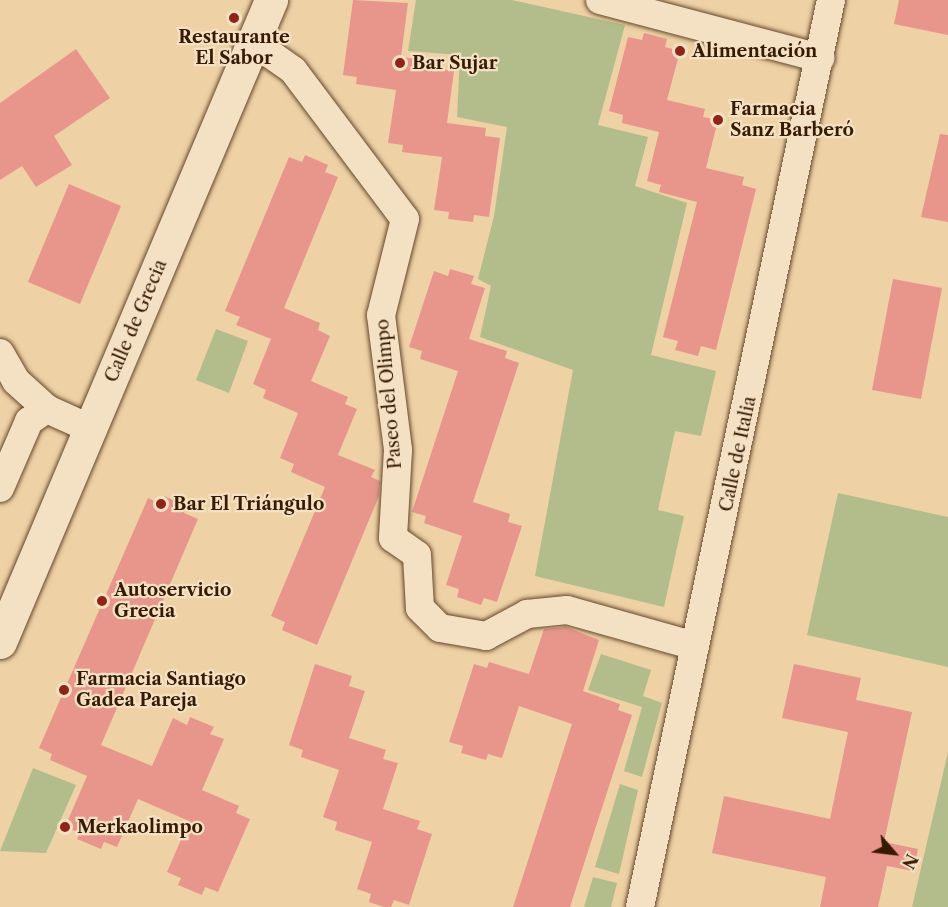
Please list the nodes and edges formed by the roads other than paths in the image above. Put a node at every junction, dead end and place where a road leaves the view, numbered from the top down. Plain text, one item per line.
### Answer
1 (271, 0) edge
2 (600, 0) edge
3 (831, 0) edge
4 (253, 42) junction
5 (819, 58) junction
6 (0, 353) edge
7 (47, 409) junction
8 (90, 429) junction
9 (0, 488) edge
10 (0, 642) edge
11 (695, 646) junction
12 (640, 907) edge

1 - 4 street, Calle de Grecia
2 - 5 street
3 - 5 street, Calle de Italia
4 - 8 street, Calle de Grecia
4 - 11 street, Paseo del Olimpo
5 - 11 street, Calle de Italia
6 - 7 street
7 - 8 street
7 - 9 street
8 - 10 street, Calle de Grecia
11 - 12 street, Calle de Italia

